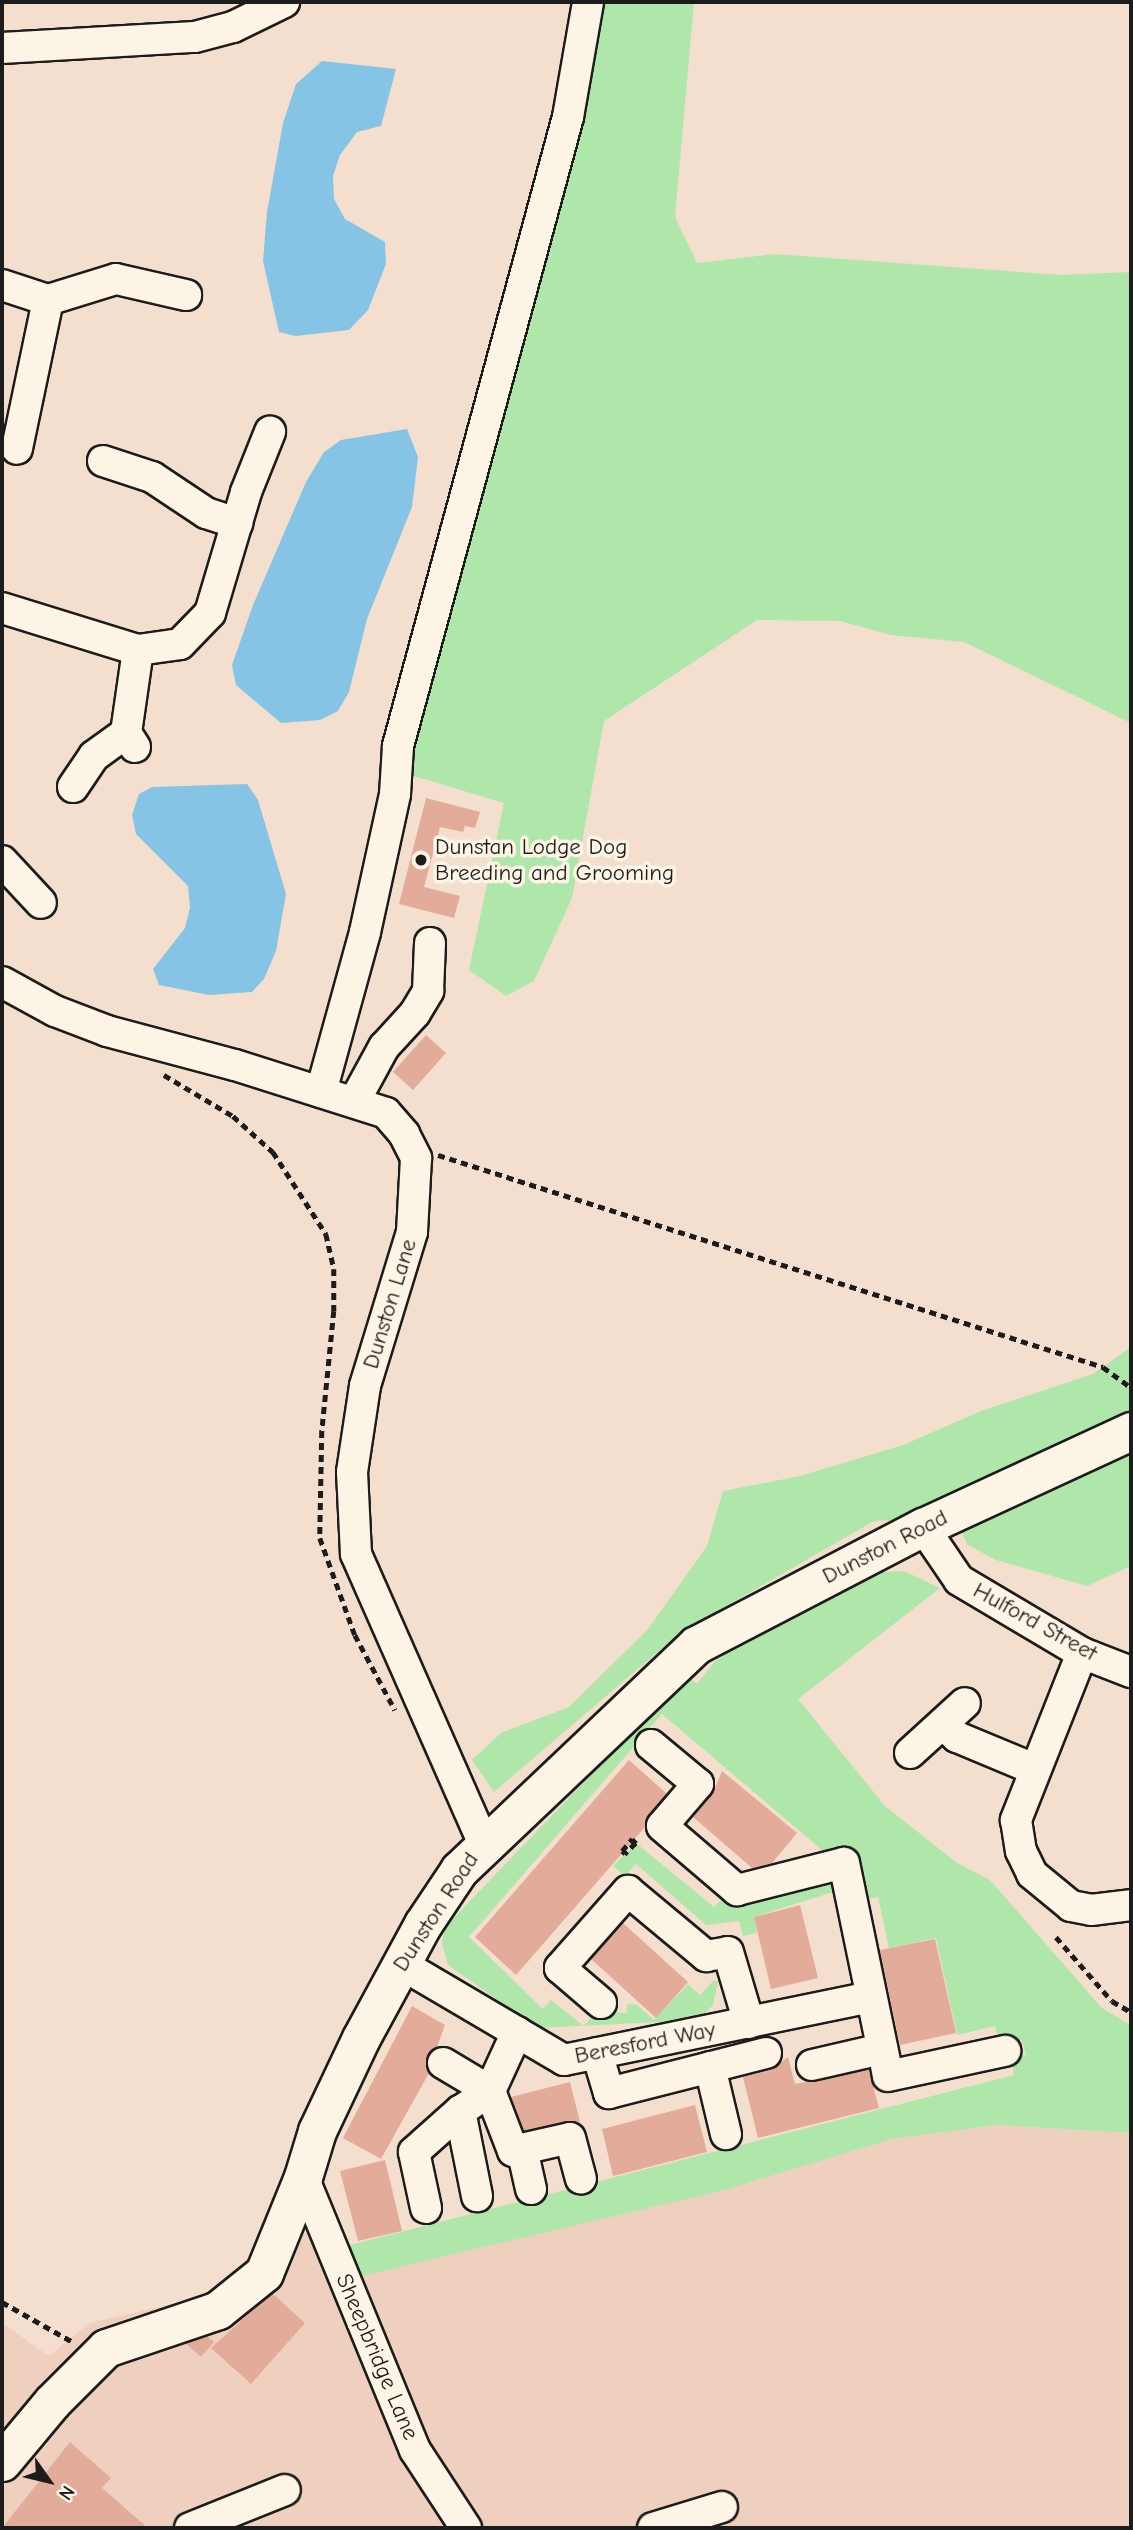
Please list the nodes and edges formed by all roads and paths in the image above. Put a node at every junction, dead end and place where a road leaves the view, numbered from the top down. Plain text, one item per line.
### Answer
1 (284, 2) edge
2 (588, 2) edge
3 (2, 48) edge
4 (2, 285) edge
5 (186, 295) dead end
6 (48, 300) junction
7 (270, 432) dead end
8 (18, 449) dead end
9 (103, 461) dead end
10 (237, 523) junction
11 (2, 608) edge
12 (138, 650) junction
13 (73, 787) dead end
14 (2, 861) edge
15 (41, 903) dead end
16 (429, 943) dead end
17 (2, 982) edge
18 (160, 1073) dead end
19 (321, 1092) junction
20 (355, 1102) junction
21 (416, 1158) junction
22 (1131, 1387) edge
23 (1131, 1432) edge
24 (923, 1527) junction
25 (1082, 1653) junction
26 (1131, 1672) edge
27 (965, 1703) dead end
28 (400, 1718) dead end
29 (943, 1724) junction
30 (651, 1745) dead end
31 (910, 1753) dead end
32 (1034, 1769) junction
33 (483, 1842) junction
34 (1131, 1905) edge
35 (1056, 1937) dead end
36 (401, 1964) junction
37 (870, 1997) junction
38 (601, 2003) dead end
39 (1131, 2012) edge
40 (749, 2023) junction
41 (517, 2032) junction
42 (882, 2049) junction
43 (1006, 2051) dead end
44 (597, 2053) junction
45 (766, 2053) dead end
46 (443, 2063) dead end
47 (812, 2066) dead end
48 (710, 2067) junction
49 (490, 2091) junction
50 (460, 2111) junction
51 (726, 2134) dead end
52 (523, 2149) junction
53 (303, 2178) junction
54 (581, 2179) dead end
55 (531, 2189) dead end
56 (477, 2196) dead end
57 (426, 2208) dead end
58 (2, 2302) edge
59 (97, 2358) junction
60 (2, 2462) edge
61 (285, 2490) dead end
62 (722, 2507) dead end
63 (190, 2528) edge
64 (466, 2528) edge
65 (653, 2528) edge

1 - 3 street
2 - 19 street
4 - 6 street
5 - 6 street
6 - 8 street
7 - 10 street
9 - 10 street
10 - 12 street
11 - 12 street
12 - 13 street
14 - 15 street
16 - 20 street
17 - 19 street
18 - 28 path
19 - 20 street
20 - 21 street
21 - 22 path
21 - 33 street, Dunston Lane
23 - 24 main road, Dunston Road
24 - 25 street, Hulford Street
24 - 33 main road, Dunston Road
25 - 26 street, Hulford Street
25 - 32 street
27 - 29 street
29 - 31 street
29 - 32 street
30 - 37 street
32 - 34 street
33 - 36 main road, Dunston Road
35 - 39 path
36 - 41 street, Beresford Way
36 - 53 main road, Dunston Road
37 - 40 street, Beresford Way
37 - 42 street
38 - 40 street
40 - 44 street, Beresford Way
41 - 44 street, Beresford Way
41 - 49 street
42 - 43 street
42 - 47 street
44 - 48 street
45 - 48 street
46 - 49 street
48 - 51 street
49 - 50 street
49 - 52 street
50 - 56 street
50 - 57 street
52 - 54 street
52 - 55 street
53 - 59 main road, Dunston Road
53 - 64 street, Sheepbridge Lane
58 - 59 path
59 - 60 main road, Dunston Road
61 - 63 street
62 - 65 street

